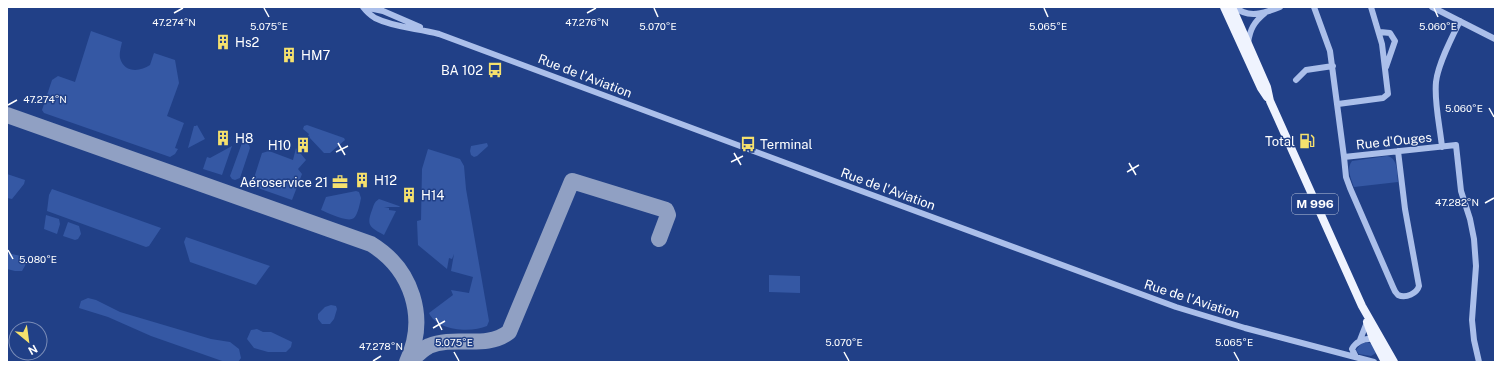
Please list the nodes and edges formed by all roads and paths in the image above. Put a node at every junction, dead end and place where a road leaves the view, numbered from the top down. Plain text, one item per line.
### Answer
1 (363, 7) edge
2 (1224, 7) edge
3 (1233, 7) edge
4 (1280, 7) edge
5 (1314, 7) edge
6 (1371, 7) edge
7 (1434, 7) edge
8 (1267, 12) junction
9 (1248, 14) junction
10 (1460, 21) junction
11 (1254, 23) junction
12 (1236, 25) junction
13 (1380, 32) junction
14 (1495, 39) edge
15 (1248, 43) junction
16 (1333, 66) junction
17 (1386, 69) junction
18 (1296, 80) dead end
19 (1270, 101) junction
20 (1338, 104) junction
21 (1442, 147) junction
22 (1398, 152) junction
23 (1344, 157) junction
24 (1362, 306) junction
25 (1367, 322) junction
26 (1375, 335) junction
27 (1360, 340) junction
28 (1382, 341) junction
29 (1353, 347) junction
30 (1334, 351) junction
31 (1380, 353) junction
32 (1356, 357) junction
33 (1370, 361) edge
34 (1385, 362) edge
35 (1394, 362) edge
36 (1479, 362) edge

1 - 30 street, Rue de l'Aviation
2 - 12 main road, M 996
3 - 9 street
3 - 12 main road, M 996
4 - 8 street
5 - 16 street, Rue d'Ouges
6 - 13 street
7 - 10 street
8 - 9 street
8 - 11 street
9 - 12 street
10 - 14 street
10 - 21 street, Rue d'Ouges
11 - 12 street
11 - 15 street
12 - 15 main road, M 996
12 - 19 main road, M 996
13 - 17 street
13 - 17 street
15 - 19 main road, M 996
16 - 18 street
16 - 20 street, Rue d'Ouges
17 - 20 street
19 - 24 main road, M 996
20 - 23 street, Rue d'Ouges
21 - 22 street, Rue d'Ouges
21 - 36 street, Rue d'Ouges
22 - 23 street, Rue d'Ouges
22 - 23 street
24 - 25 main road, M 996
24 - 26 main road, M 996
25 - 26 main road, M 996
25 - 27 street
26 - 27 street
26 - 28 main road, M 996
26 - 31 main road, M 996
27 - 29 street
28 - 31 street
28 - 35 main road, M 996
29 - 30 street
29 - 32 street
30 - 32 street, Rue de l'Aviation
31 - 33 street
31 - 34 main road, M 996
32 - 33 street

